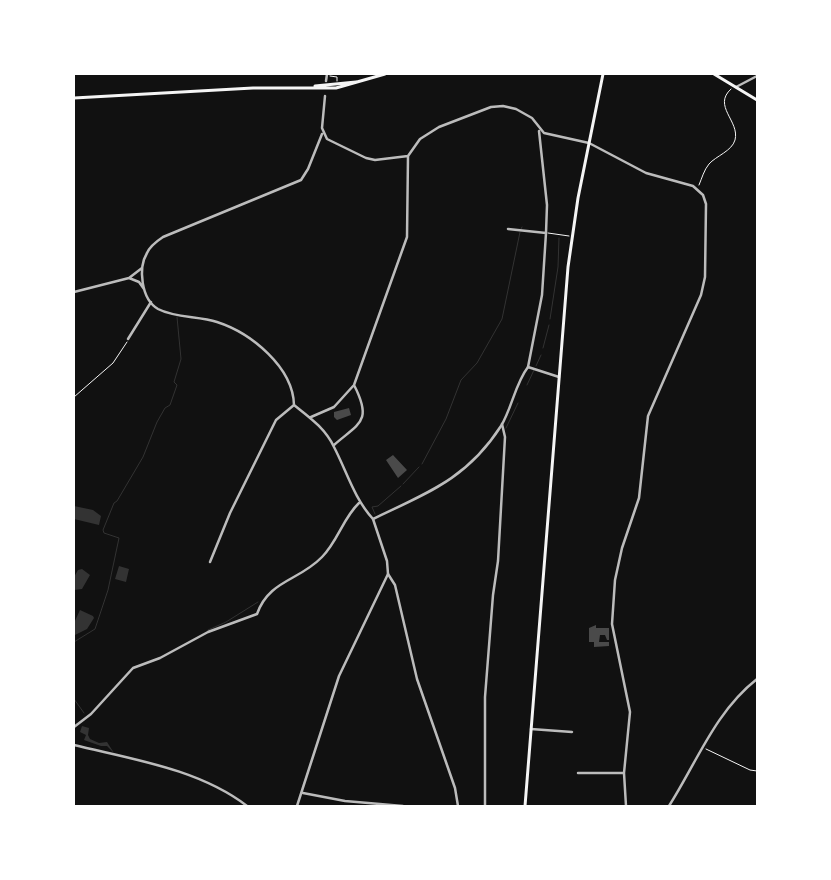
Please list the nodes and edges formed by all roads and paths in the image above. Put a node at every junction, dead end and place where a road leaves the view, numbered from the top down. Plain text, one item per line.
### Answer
1 (327, 74) edge
2 (385, 74) edge
3 (602, 74) edge
4 (714, 74) edge
5 (757, 76) edge
6 (326, 82) dead end
7 (360, 82) junction
8 (310, 87) junction
9 (736, 87) junction
10 (325, 96) dead end
11 (74, 98) edge
12 (757, 100) edge
13 (539, 130) junction
14 (322, 134) junction
15 (589, 143) junction
16 (408, 156) junction
17 (698, 188) junction
18 (508, 229) dead end
19 (546, 233) junction
20 (572, 237) junction
21 (142, 267) junction
22 (130, 278) junction
23 (144, 289) junction
24 (74, 292) edge
25 (151, 302) junction
26 (128, 339) joint
27 (528, 367) junction
28 (559, 376) junction
29 (354, 385) junction
30 (74, 397) edge
31 (294, 405) junction
32 (311, 417) junction
33 (502, 424) junction
34 (334, 446) junction
35 (359, 503) junction
36 (373, 519) junction
37 (210, 562) dead end
38 (388, 574) junction
39 (757, 679) edge
40 (74, 727) edge
41 (531, 729) junction
42 (572, 732) dead end
43 (74, 745) edge
44 (702, 747) junction
45 (757, 771) edge
46 (578, 773) dead end
47 (624, 773) junction
48 (303, 793) junction
49 (247, 806) edge
50 (296, 806) edge
51 (403, 806) edge
52 (458, 806) edge
53 (484, 806) edge
54 (525, 806) edge
55 (626, 806) edge
56 (669, 806) edge

1 - 6 street
2 - 7 main road
3 - 15 main road
4 - 9 main road
5 - 9 street
7 - 8 main road
7 - 8 main road
8 - 11 main road
9 - 12 main road
9 - 17 path
10 - 14 street
13 - 15 street
13 - 16 street
13 - 19 street
14 - 16 street
14 - 21 street
15 - 17 street
15 - 20 main road
16 - 29 street
17 - 47 street
18 - 19 street
19 - 20 path
19 - 27 street
20 - 28 main road
21 - 22 street
21 - 23 street
22 - 23 street
22 - 24 street
23 - 25 street
25 - 26 street
25 - 31 street
26 - 30 path
27 - 28 street
27 - 33 street
28 - 41 main road
29 - 32 street
29 - 34 street
31 - 32 street
31 - 37 street
32 - 34 street
33 - 36 street
33 - 53 street
34 - 35 street
35 - 36 street
35 - 40 street
36 - 38 street
38 - 48 street
38 - 52 street
39 - 44 street
41 - 42 street
41 - 54 main road
43 - 49 street
44 - 45 path
44 - 56 street
46 - 47 street
47 - 55 street
48 - 50 street
48 - 51 street

